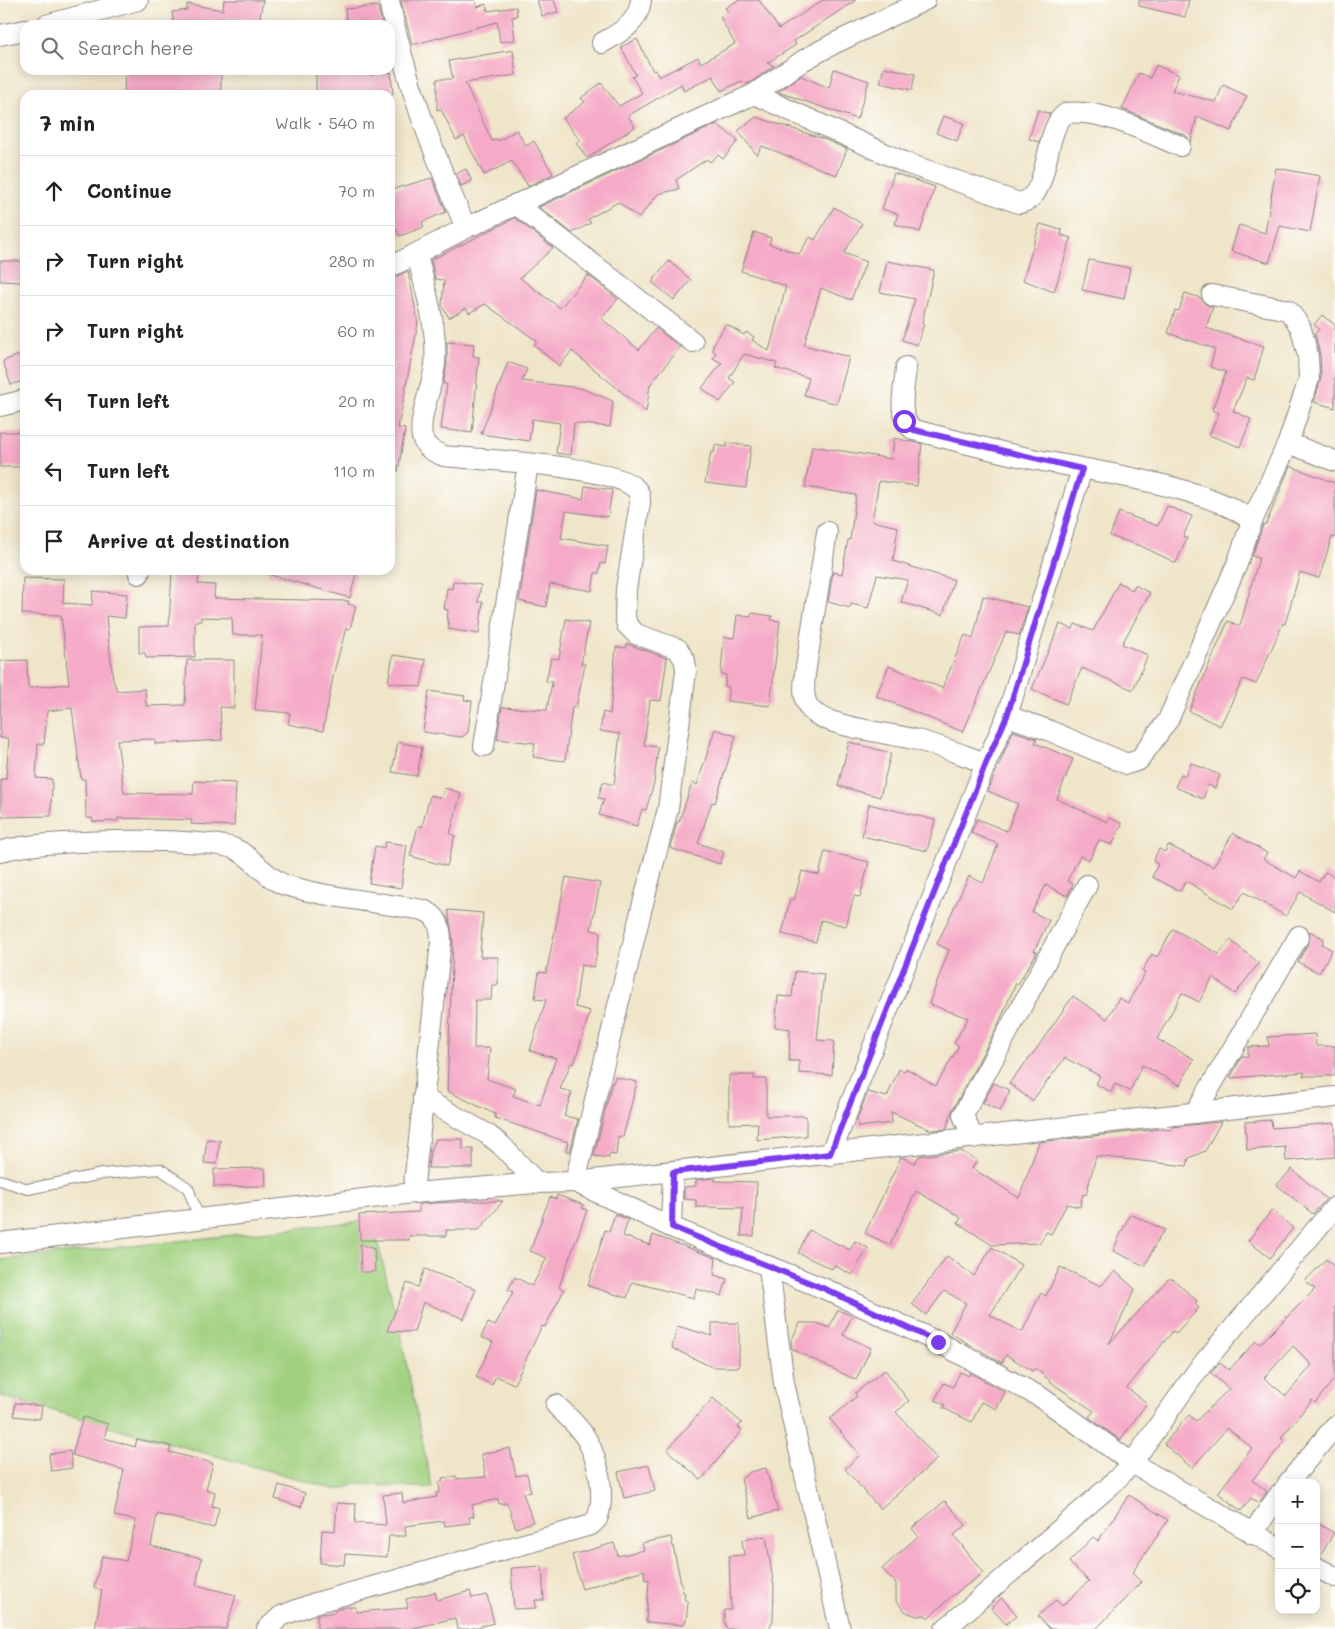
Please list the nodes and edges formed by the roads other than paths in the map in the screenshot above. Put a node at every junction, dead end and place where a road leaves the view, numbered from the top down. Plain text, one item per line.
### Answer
1 (138, 0) edge
2 (389, 0) edge
3 (641, 0) edge
4 (925, 0) edge
5 (64, 20) edge
6 (393, 20) edge
7 (395, 30) edge
8 (20, 31) edge
9 (0, 35) edge
10 (602, 43) dead end
11 (754, 94) junction
12 (1180, 146) dead end
13 (516, 204) junction
14 (466, 228) junction
15 (417, 254) junction
16 (395, 265) edge
17 (1212, 295) dead end
18 (693, 342) dead end
19 (906, 367) dead end
20 (20, 401) edge
21 (0, 406) edge
22 (1288, 443) junction
23 (1335, 461) edge
24 (528, 464) junction
25 (1082, 469) junction
26 (1252, 521) junction
27 (827, 532) dead end
28 (1007, 716) junction
29 (484, 746) dead end
30 (986, 763) junction
31 (0, 852) edge
32 (1087, 885) dead end
33 (1299, 936) dead end
34 (1335, 1097) edge
35 (424, 1098) junction
36 (1195, 1113) junction
37 (973, 1138) junction
38 (830, 1154) junction
39 (673, 1172) junction
40 (0, 1180) edge
41 (575, 1182) junction
42 (537, 1183) junction
43 (413, 1193) junction
44 (1335, 1207) edge
45 (199, 1218) junction
46 (672, 1227) junction
47 (0, 1243) edge
48 (769, 1268) junction
49 (556, 1405) dead end
50 (1335, 1426) edge
51 (1132, 1463) junction
52 (1291, 1479) edge
53 (1275, 1501) edge
54 (1252, 1534) junction
55 (1275, 1546) edge
56 (1320, 1569) edge
57 (1335, 1577) edge
58 (267, 1629) edge
59 (840, 1629) edge
60 (945, 1629) edge

1 - 5 street
2 - 6 street
3 - 10 street
4 - 11 street
7 - 14 street
8 - 9 street
11 - 12 street
11 - 13 street
13 - 14 street
13 - 18 street
14 - 15 street
15 - 16 street
15 - 24 street
17 - 22 street
19 - 25 street
20 - 21 street
22 - 23 street
22 - 26 street
24 - 29 street
24 - 41 street
25 - 26 street
25 - 28 street
26 - 28 street
27 - 30 street
28 - 30 street
30 - 38 street
31 - 35 street
32 - 37 street
33 - 36 street
34 - 36 street
35 - 42 street
35 - 43 street
36 - 37 street
37 - 38 street
38 - 39 street
39 - 41 street
39 - 46 street
40 - 45 lane
41 - 42 street
41 - 46 street
42 - 43 street
43 - 45 street
44 - 51 street
45 - 47 street
46 - 48 street
48 - 51 street
48 - 59 street
49 - 58 street
50 - 52 street
51 - 54 street
51 - 60 street
53 - 54 street
54 - 55 street
56 - 57 street

